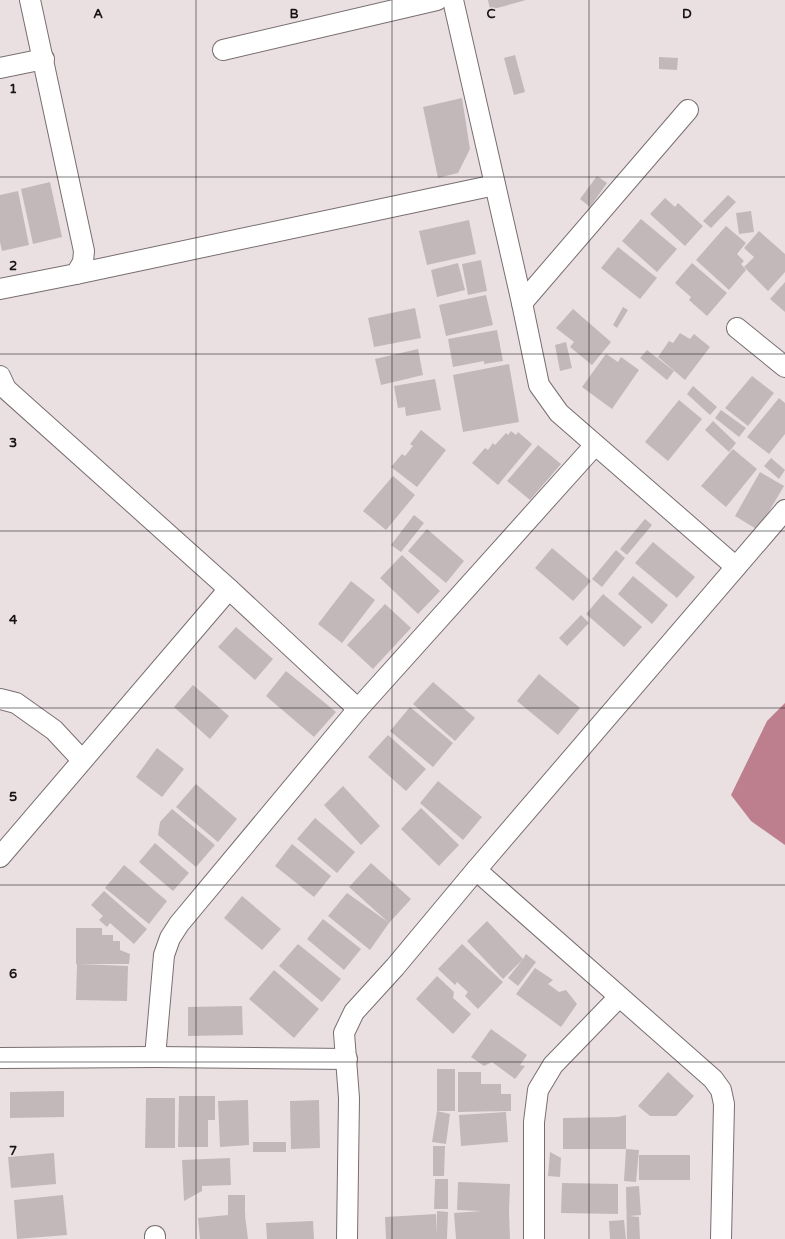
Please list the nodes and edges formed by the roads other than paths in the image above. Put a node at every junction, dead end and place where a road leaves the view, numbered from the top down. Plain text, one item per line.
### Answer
1 (30, 0) edge
2 (437, 0) edge
3 (453, 0) edge
4 (223, 50) dead end
5 (44, 59) junction
6 (0, 68) edge
7 (688, 110) dead end
8 (496, 185) junction
9 (76, 274) junction
10 (0, 289) edge
11 (522, 303) junction
12 (737, 328) dead end
13 (785, 367) edge
14 (0, 376) edge
15 (595, 445) junction
16 (785, 510) edge
17 (736, 567) junction
18 (230, 590) junction
19 (0, 699) edge
20 (358, 709) junction
21 (82, 760) junction
22 (0, 857) edge
23 (476, 870) junction
24 (619, 997) junction
25 (154, 1057) junction
26 (0, 1058) edge
27 (347, 1058) junction
28 (347, 1239) edge
29 (534, 1239) edge
30 (721, 1239) edge

1 - 5 street
2 - 4 street
3 - 8 street
5 - 6 street
5 - 9 street
7 - 11 street
8 - 9 street
8 - 11 street
9 - 10 street
11 - 15 street
12 - 13 street
14 - 18 street
15 - 17 street
15 - 20 street
16 - 17 street
17 - 23 street
18 - 20 street
18 - 21 street
19 - 21 street
20 - 25 street
21 - 22 street
23 - 24 street
23 - 27 street
24 - 29 street
24 - 30 street
25 - 26 street
25 - 27 street
27 - 28 street

